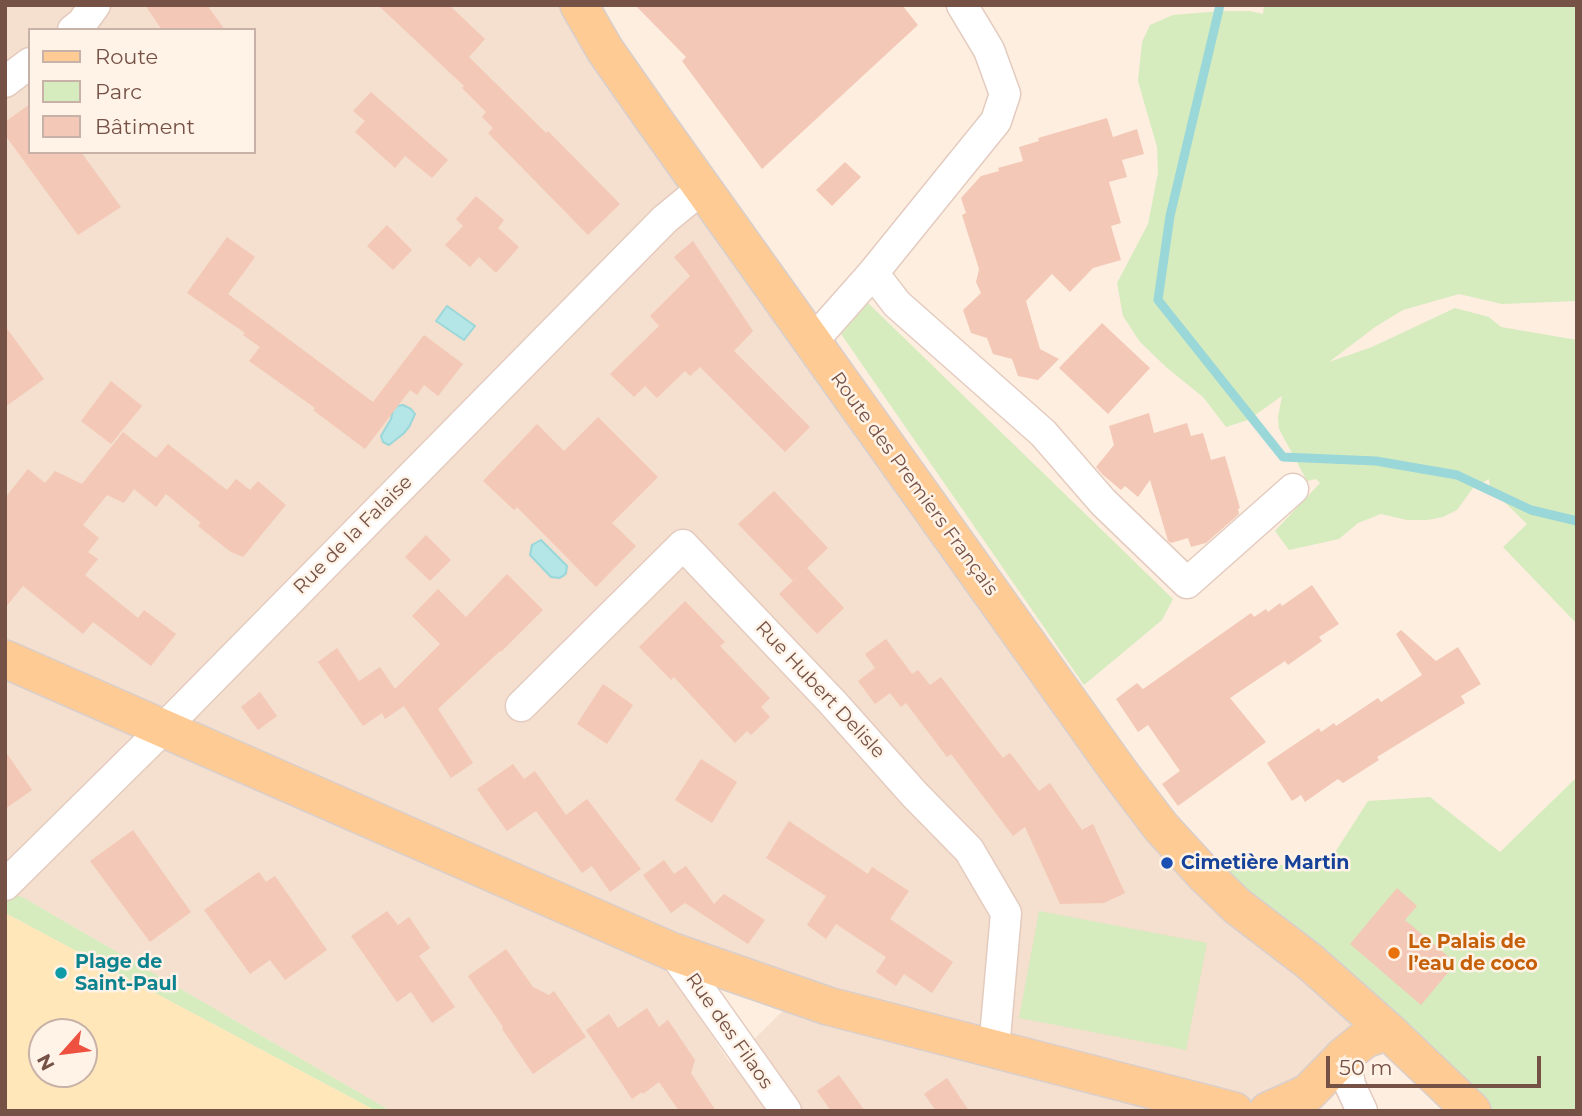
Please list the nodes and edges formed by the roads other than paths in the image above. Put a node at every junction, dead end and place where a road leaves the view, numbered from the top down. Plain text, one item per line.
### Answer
1 (95, 5) edge
2 (569, 5) edge
3 (579, 5) edge
4 (962, 5) edge
5 (76, 28) edge
6 (605, 50) junction
7 (28, 65) edge
8 (5, 82) edge
9 (703, 188) junction
10 (873, 273) junction
11 (812, 342) junction
12 (1293, 489) dead end
13 (5, 659) edge
14 (522, 706) dead end
15 (163, 729) junction
16 (5, 885) edge
17 (673, 952) junction
18 (1366, 1041) junction
19 (994, 1049) junction
20 (786, 1111) edge
21 (1234, 1111) edge
22 (1268, 1111) edge
23 (1362, 1111) edge
24 (1442, 1111) edge
25 (1472, 1111) edge

1 - 5 street
2 - 6 main road, Route des Premiers Français
3 - 6 main road, Route des Premiers Français
4 - 10 street
6 - 9 main road, Route des Premiers Français
7 - 8 street
9 - 11 main road, Route des Premiers Français
9 - 15 street, Rue de la Falaise
10 - 11 street
10 - 12 street
11 - 18 main road, Route des Premiers Français
13 - 15 main road
14 - 19 street, Rue Hubert Delisle
15 - 16 street, Rue de la Falaise
15 - 17 main road
17 - 19 main road
17 - 20 street, Rue des Filaos
18 - 22 main road
18 - 23 street
18 - 24 main road, Route des Premiers Français
18 - 25 main road, Route des Premiers Français
19 - 21 main road

